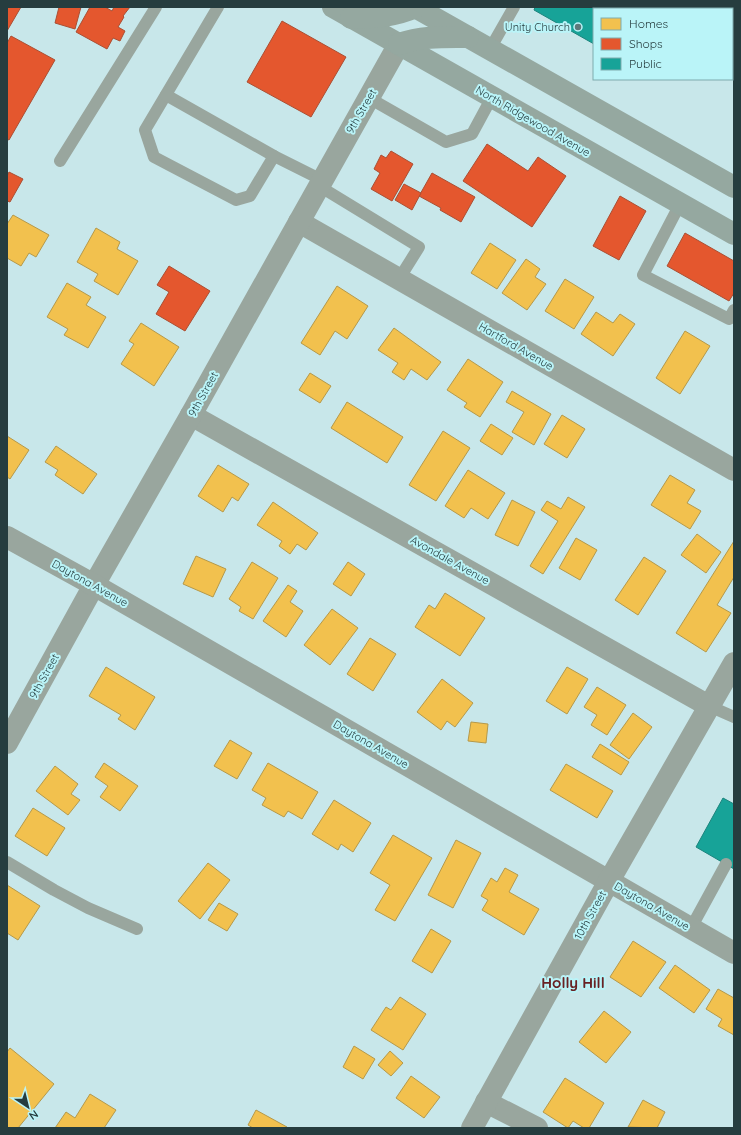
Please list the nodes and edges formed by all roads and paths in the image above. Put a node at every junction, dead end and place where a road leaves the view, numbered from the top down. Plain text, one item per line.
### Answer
1 (156, 7) edge
2 (218, 7) edge
3 (333, 7) edge
4 (416, 7) edge
5 (514, 7) edge
6 (351, 18) junction
7 (469, 37) junction
8 (399, 44) junction
9 (490, 49) junction
10 (166, 95) junction
11 (492, 97) junction
12 (369, 98) junction
13 (274, 156) junction
14 (60, 161) dead end
15 (320, 183) junction
16 (734, 187) edge
17 (680, 204) junction
18 (299, 222) junction
19 (734, 234) edge
20 (399, 279) junction
21 (734, 310) edge
22 (192, 415) junction
23 (734, 470) edge
24 (7, 537) edge
25 (94, 585) junction
26 (734, 663) edge
27 (709, 706) junction
28 (734, 717) edge
29 (7, 743) edge
30 (7, 862) edge
31 (726, 864) dead end
32 (609, 881) junction
33 (691, 928) junction
34 (137, 929) dead end
35 (734, 953) edge
36 (486, 1102) junction
37 (472, 1128) edge
38 (537, 1128) edge

1 - 14 lane
2 - 10 lane
3 - 6 main road, North Ridgewood Avenue
4 - 6 main road
4 - 7 main road
5 - 9 lane
6 - 8 main road, North Ridgewood Avenue
7 - 8 main road
7 - 9 main road
8 - 11 main road, North Ridgewood Avenue
8 - 12 street, 9th Street
9 - 16 main road
10 - 13 lane
10 - 13 lane
11 - 12 lane
11 - 17 main road, North Ridgewood Avenue
12 - 15 street, 9th Street
13 - 15 lane
15 - 18 street, 9th Street
15 - 20 lane
17 - 19 main road, North Ridgewood Avenue
17 - 21 lane
18 - 20 street, Hartford Avenue
18 - 22 street, 9th Street
20 - 23 street, Hartford Avenue
22 - 25 street, 9th Street
22 - 27 street, Avondale Avenue
24 - 25 street, Daytona Avenue
25 - 29 street, 9th Street
25 - 32 street, Daytona Avenue
26 - 27 street, 10th Street
27 - 28 lane
27 - 32 street, 10th Street
30 - 34 lane
31 - 33 lane
32 - 33 street, Daytona Avenue
32 - 36 street, 10th Street
33 - 35 street, Daytona Avenue
36 - 37 street, 10th Street
36 - 38 street

